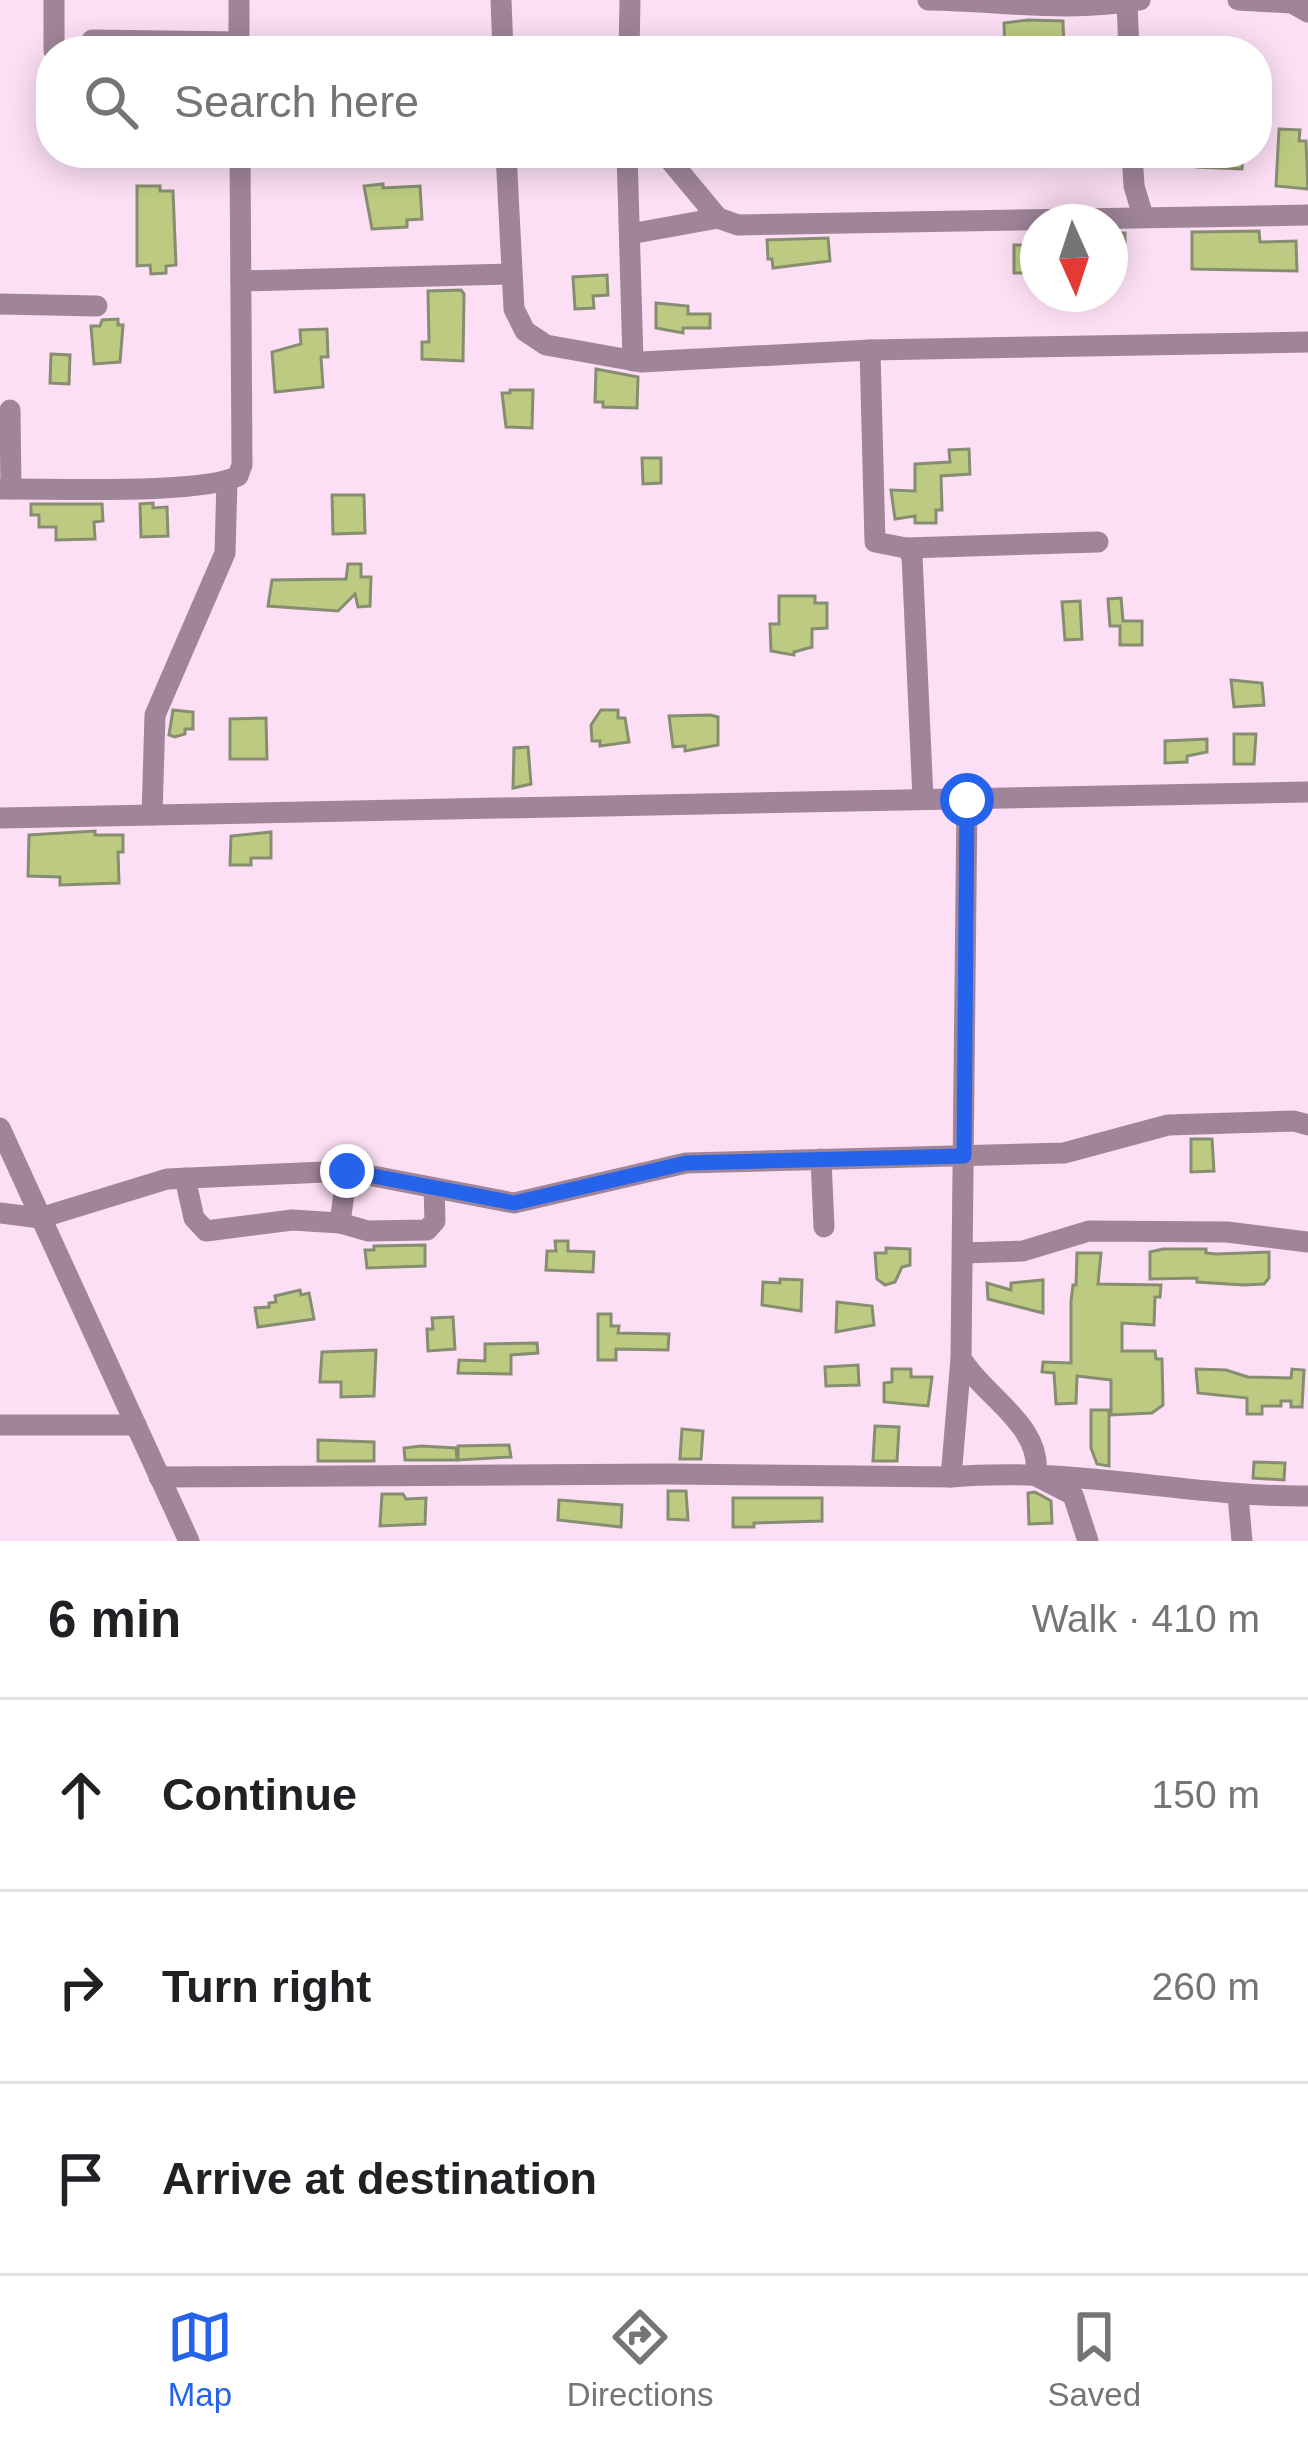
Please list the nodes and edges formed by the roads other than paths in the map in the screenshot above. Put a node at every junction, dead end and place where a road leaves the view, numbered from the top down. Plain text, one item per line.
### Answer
1 (54, 0) edge
2 (239, 0) edge
3 (501, 0) edge
4 (630, 0) edge
5 (928, 0) edge
6 (1238, 0) edge
7 (1134, 1) edge
8 (1308, 12) edge
9 (54, 36) edge
10 (239, 36) edge
11 (502, 36) edge
12 (629, 36) edge
13 (1130, 36) edge
14 (240, 168) edge
15 (506, 168) edge
16 (628, 168) edge
17 (676, 168) edge
18 (1132, 168) edge
19 (1308, 215) edge
20 (1143, 216) junction
21 (718, 218) junction
22 (630, 234) junction
23 (510, 274) junction
24 (241, 281) junction
25 (0, 304) edge
26 (98, 306) dead end
27 (1308, 342) edge
28 (870, 350) junction
29 (633, 361) junction
30 (10, 410) dead end
31 (227, 481) junction
32 (6, 489) edge
33 (1098, 542) dead end
34 (906, 548) junction
35 (1308, 792) edge
36 (923, 799) junction
37 (967, 800) junction
38 (152, 815) junction
39 (0, 818) edge
40 (1308, 1125) edge
41 (0, 1129) edge
42 (964, 1156) junction
43 (821, 1159) junction
44 (347, 1171) junction
45 (185, 1178) junction
46 (434, 1188) junction
47 (0, 1213) edge
48 (40, 1218) junction
49 (340, 1223) junction
50 (824, 1227) dead end
51 (1308, 1242) edge
52 (963, 1253) junction
53 (961, 1358) junction
54 (136, 1425) junction
55 (0, 1426) edge
56 (159, 1477) junction
57 (951, 1477) junction
58 (1036, 1477) junction
59 (1238, 1496) junction
60 (1308, 1496) edge
61 (189, 1541) edge
62 (1088, 1541) edge
63 (1242, 1541) edge

1 - 9 street
2 - 10 street
3 - 11 street
4 - 12 street
5 - 7 street
6 - 8 street
7 - 13 street
14 - 24 street
15 - 23 street
16 - 22 street
17 - 21 street
18 - 20 street
19 - 20 street
20 - 21 street
21 - 22 street
22 - 29 street
23 - 24 street
23 - 29 street
24 - 31 street
25 - 26 street
27 - 28 street
28 - 29 street
28 - 34 street
30 - 32 street
31 - 32 street
31 - 38 street
33 - 34 street
34 - 36 street
35 - 37 street
36 - 37 street
36 - 38 street
37 - 42 street
38 - 39 street
40 - 42 street
41 - 48 street
42 - 43 street
42 - 52 street
43 - 46 street
43 - 50 street
44 - 45 street
44 - 46 street
44 - 49 street
45 - 48 street
45 - 49 street
46 - 49 street
47 - 48 street
48 - 54 street
51 - 52 street
52 - 53 street
53 - 57 street
53 - 58 street
54 - 55 street
54 - 56 street
56 - 57 street
56 - 61 street
57 - 58 street
58 - 59 street
58 - 62 street
59 - 60 street
59 - 63 street

